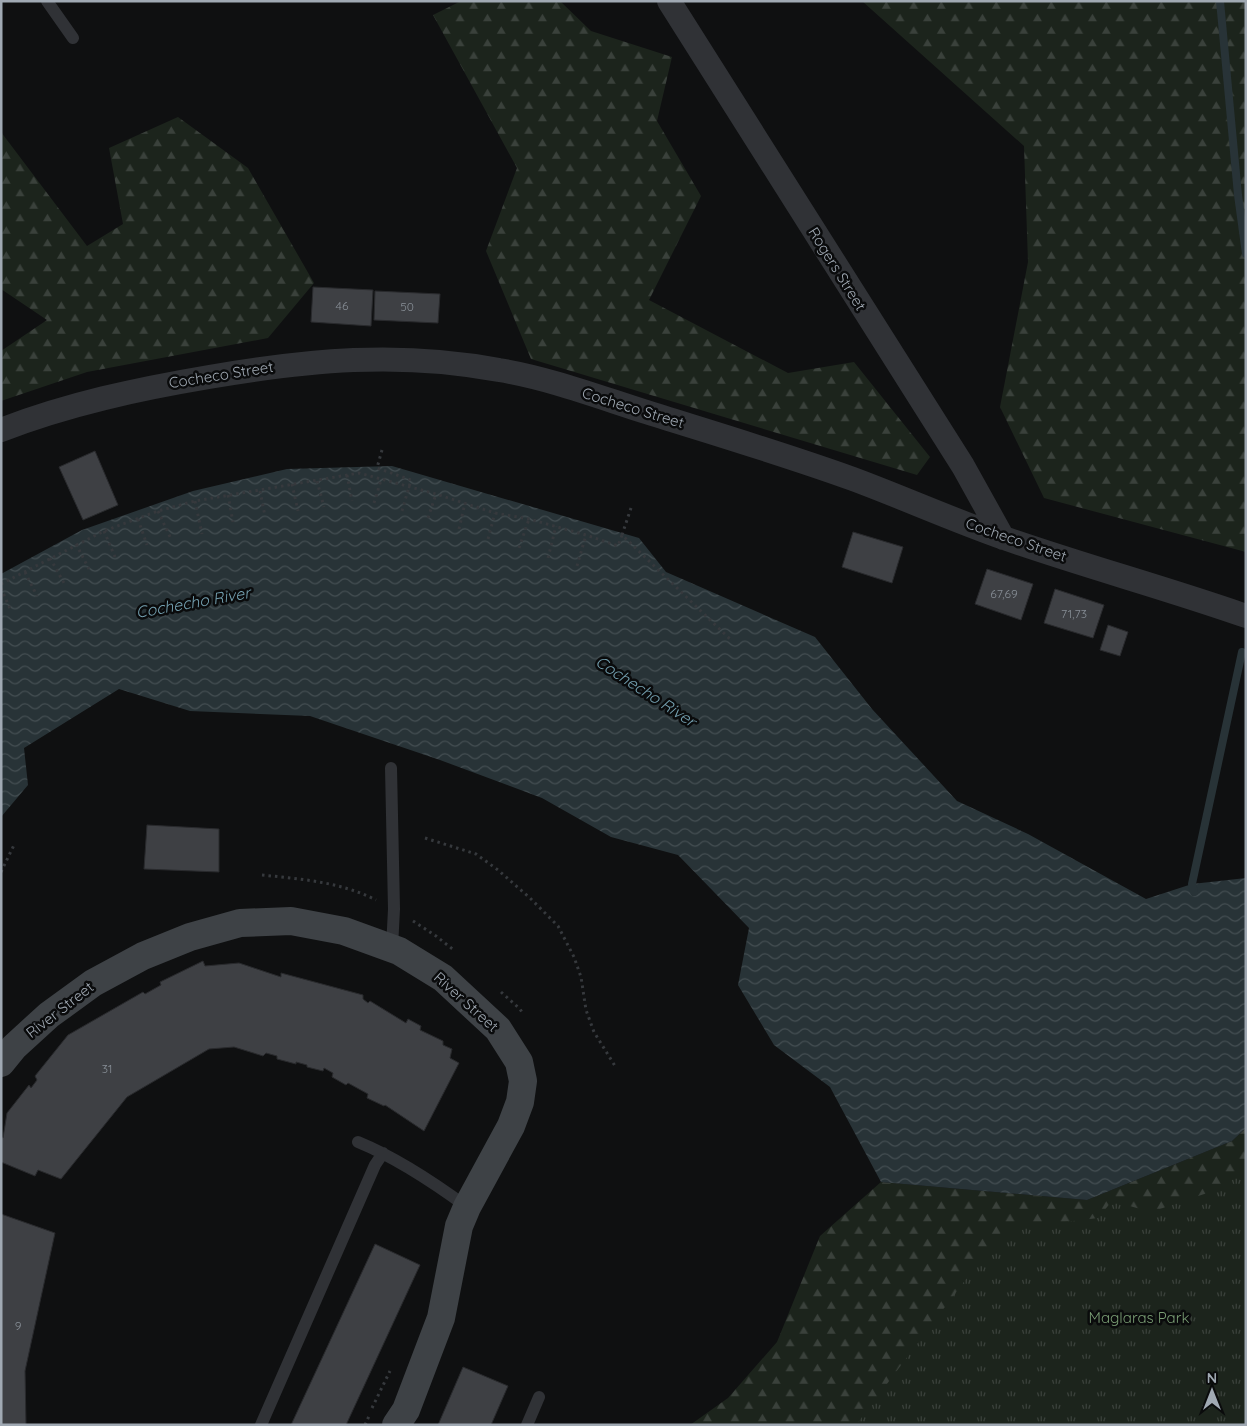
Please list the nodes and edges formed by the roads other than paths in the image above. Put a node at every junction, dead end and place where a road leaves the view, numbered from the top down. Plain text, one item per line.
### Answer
1 (47, 1) edge
2 (669, 1) edge
3 (74, 38) dead end
4 (1, 430) edge
5 (1003, 538) junction
6 (1246, 616) edge
7 (391, 768) dead end
8 (392, 948) junction
9 (1, 1063) edge
10 (358, 1142) dead end
11 (383, 1153) junction
12 (467, 1207) junction
13 (539, 1397) dead end
14 (260, 1425) edge
15 (396, 1425) edge
16 (527, 1425) edge

1 - 3 lane
2 - 5 street, Rogers Street
4 - 5 street, Cocheco Street
5 - 6 street, Cocheco Street
7 - 8 lane
8 - 9 street, River Street
8 - 12 street, River Street
10 - 11 lane
11 - 12 lane
11 - 14 lane
12 - 15 street, River Street
13 - 16 lane

